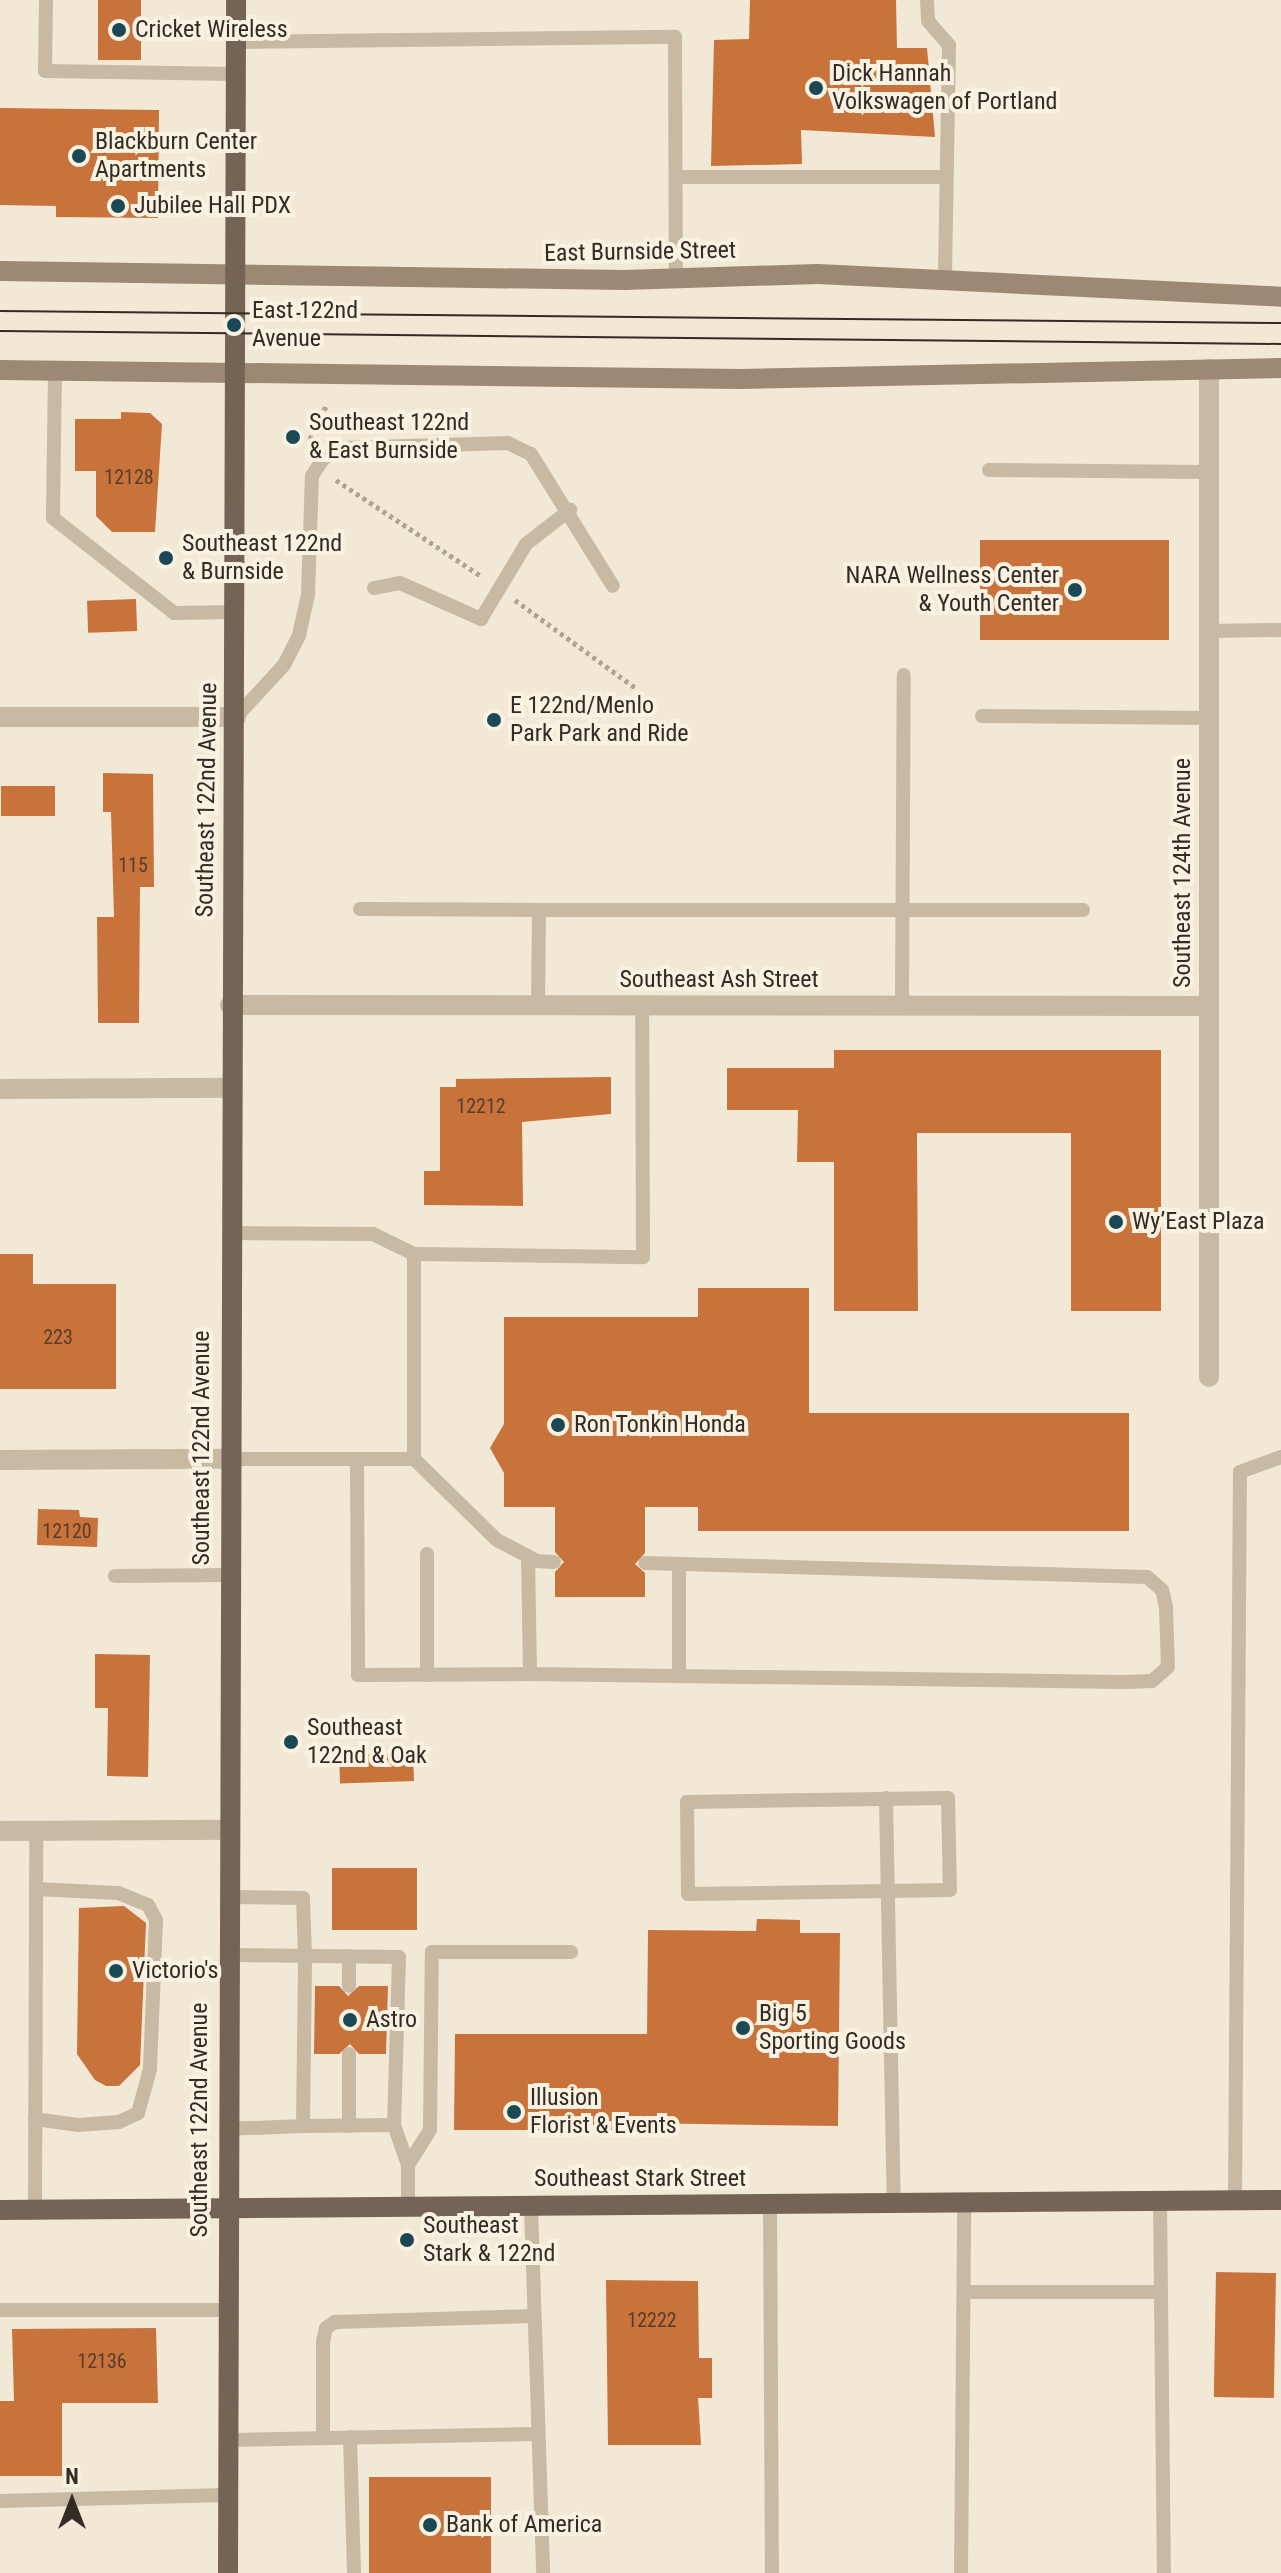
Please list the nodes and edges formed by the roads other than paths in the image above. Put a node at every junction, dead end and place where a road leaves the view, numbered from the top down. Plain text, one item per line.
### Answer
1 (46, 0) edge
2 (236, 0) edge
3 (927, 0) edge
4 (237, 42) junction
5 (237, 74) junction
6 (677, 177) junction
7 (945, 177) junction
8 (0, 271) edge
9 (237, 275) junction
10 (945, 278) junction
11 (676, 279) junction
12 (1281, 297) edge
13 (1281, 368) edge
14 (1209, 369) junction
15 (0, 370) edge
16 (55, 371) junction
17 (237, 374) junction
18 (989, 470) dead end
19 (1209, 472) junction
20 (570, 510) junction
21 (613, 586) dead end
22 (374, 588) dead end
23 (236, 612) junction
24 (1281, 630) edge
25 (1209, 631) junction
26 (904, 675) dead end
27 (982, 716) dead end
28 (0, 717) edge
29 (236, 717) junction
30 (1209, 718) junction
31 (360, 909) dead end
32 (539, 910) junction
33 (1083, 910) dead end
34 (903, 912) junction
35 (230, 1005) junction
36 (538, 1006) junction
37 (642, 1006) junction
38 (902, 1006) junction
39 (1208, 1006) junction
40 (229, 1088) junction
41 (0, 1089) edge
42 (229, 1233) junction
43 (414, 1254) junction
44 (1209, 1377) dead end
45 (1281, 1457) edge
46 (228, 1459) junction
47 (357, 1459) junction
48 (414, 1459) junction
49 (0, 1460) edge
50 (427, 1554) dead end
51 (528, 1557) junction
52 (554, 1562) dead end
53 (645, 1563) dead end
54 (679, 1564) junction
55 (228, 1575) junction
56 (115, 1576) dead end
57 (530, 1674) junction
58 (427, 1675) junction
59 (679, 1676) junction
60 (886, 1798) junction
61 (36, 1830) junction
62 (227, 1830) junction
63 (0, 1831) edge
64 (36, 1889) junction
65 (887, 1891) junction
66 (227, 1897) junction
67 (571, 1952) dead end
68 (227, 1955) junction
69 (305, 1956) junction
70 (349, 1956) junction
71 (349, 1986) dead end
72 (349, 2054) dead end
73 (35, 2119) junction
74 (394, 2125) junction
75 (303, 2126) junction
76 (349, 2126) junction
77 (227, 2129) junction
78 (408, 2165) junction
79 (1281, 2200) edge
80 (1160, 2201) junction
81 (1235, 2201) junction
82 (894, 2203) junction
83 (964, 2203) junction
84 (770, 2204) junction
85 (531, 2206) junction
86 (226, 2208) junction
87 (408, 2208) junction
88 (35, 2209) junction
89 (0, 2210) edge
90 (964, 2292) junction
91 (1161, 2292) junction
92 (0, 2310) edge
93 (226, 2310) junction
94 (534, 2316) junction
95 (538, 2434) junction
96 (350, 2437) junction
97 (323, 2438) junction
98 (227, 2440) junction
99 (226, 2495) junction
100 (0, 2501) edge
101 (228, 2573) edge
102 (354, 2573) edge
103 (543, 2573) edge
104 (772, 2573) edge
105 (961, 2573) edge
106 (1164, 2573) edge

1 - 5 lane
2 - 4 main road, Southeast 122nd Avenue
3 - 7 lane
4 - 5 main road, Southeast 122nd Avenue
4 - 6 lane
5 - 9 main road, Southeast 122nd Avenue
6 - 7 lane
6 - 11 lane
7 - 10 lane
8 - 9 street, East Burnside Street
9 - 11 street, East Burnside Street
9 - 17 main road, Southeast 122nd Avenue
10 - 11 street, East Burnside Street
10 - 12 street, East Burnside Street
13 - 14 street
14 - 17 street
14 - 19 street, Southeast 124th Avenue
15 - 16 street
16 - 17 street
16 - 23 lane
17 - 23 main road, Southeast 122nd Avenue
18 - 19 lane
19 - 25 street, Southeast 124th Avenue
20 - 21 lane
20 - 22 lane
20 - 29 lane
23 - 29 main road, Southeast 122nd Avenue
24 - 25 lane
25 - 30 street, Southeast 124th Avenue
26 - 34 lane
27 - 30 lane
28 - 29 street
29 - 35 main road, Southeast 122nd Avenue
30 - 39 street, Southeast 124th Avenue
31 - 32 lane
32 - 34 lane
32 - 36 lane
33 - 34 lane
34 - 38 lane
35 - 36 street, Southeast Ash Street
35 - 40 main road, Southeast 122nd Avenue
36 - 37 street, Southeast Ash Street
37 - 38 street, Southeast Ash Street
37 - 43 lane
38 - 39 street, Southeast Ash Street
39 - 44 street, Southeast 124th Avenue
40 - 41 street
40 - 42 main road, Southeast 122nd Avenue
42 - 43 lane
42 - 46 main road, Southeast 122nd Avenue
43 - 48 lane
45 - 81 lane
46 - 47 lane
46 - 49 street
46 - 55 main road, Southeast 122nd Avenue
47 - 48 lane
47 - 58 lane
48 - 51 lane
50 - 58 lane
51 - 52 lane
51 - 57 lane
53 - 54 lane
54 - 59 lane
54 - 59 lane
55 - 56 lane
55 - 62 main road, Southeast 122nd Avenue
57 - 58 lane
57 - 59 lane
60 - 65 lane
60 - 65 lane
60 - 65 lane
61 - 62 street
61 - 63 street
61 - 64 lane
62 - 66 main road, Southeast 122nd Avenue
64 - 73 lane
64 - 73 lane
65 - 82 lane
66 - 68 main road, Southeast 122nd Avenue
66 - 69 lane
67 - 78 lane
68 - 69 lane
68 - 77 main road, Southeast 122nd Avenue
69 - 70 lane
69 - 75 lane
70 - 71 lane
70 - 74 lane
72 - 76 lane
73 - 88 lane
74 - 76 lane
74 - 78 lane
75 - 76 lane
75 - 77 lane
77 - 86 main road, Southeast 122nd Avenue
78 - 87 lane
79 - 81 main road, Southeast Stark Street
80 - 81 main road, Southeast Stark Street
80 - 83 main road, Southeast Stark Street
80 - 91 lane
82 - 83 main road, Southeast Stark Street
82 - 84 main road, Southeast Stark Street
83 - 90 lane
84 - 85 main road, Southeast Stark Street
84 - 104 lane
85 - 87 main road, Southeast Stark Street
85 - 94 lane
86 - 87 main road, Southeast Stark Street
86 - 88 main road, Southeast Stark Street
86 - 93 main road, Southeast 122nd Avenue
88 - 89 main road, Southeast Stark Street
90 - 91 lane
90 - 105 lane
91 - 106 lane
92 - 93 lane
93 - 98 main road, Southeast 122nd Avenue
94 - 95 lane
94 - 97 lane
95 - 96 lane
95 - 103 lane
96 - 97 lane
96 - 102 lane
97 - 98 lane
98 - 99 main road, Southeast 122nd Avenue
99 - 100 lane
99 - 101 main road, Southeast 122nd Avenue

